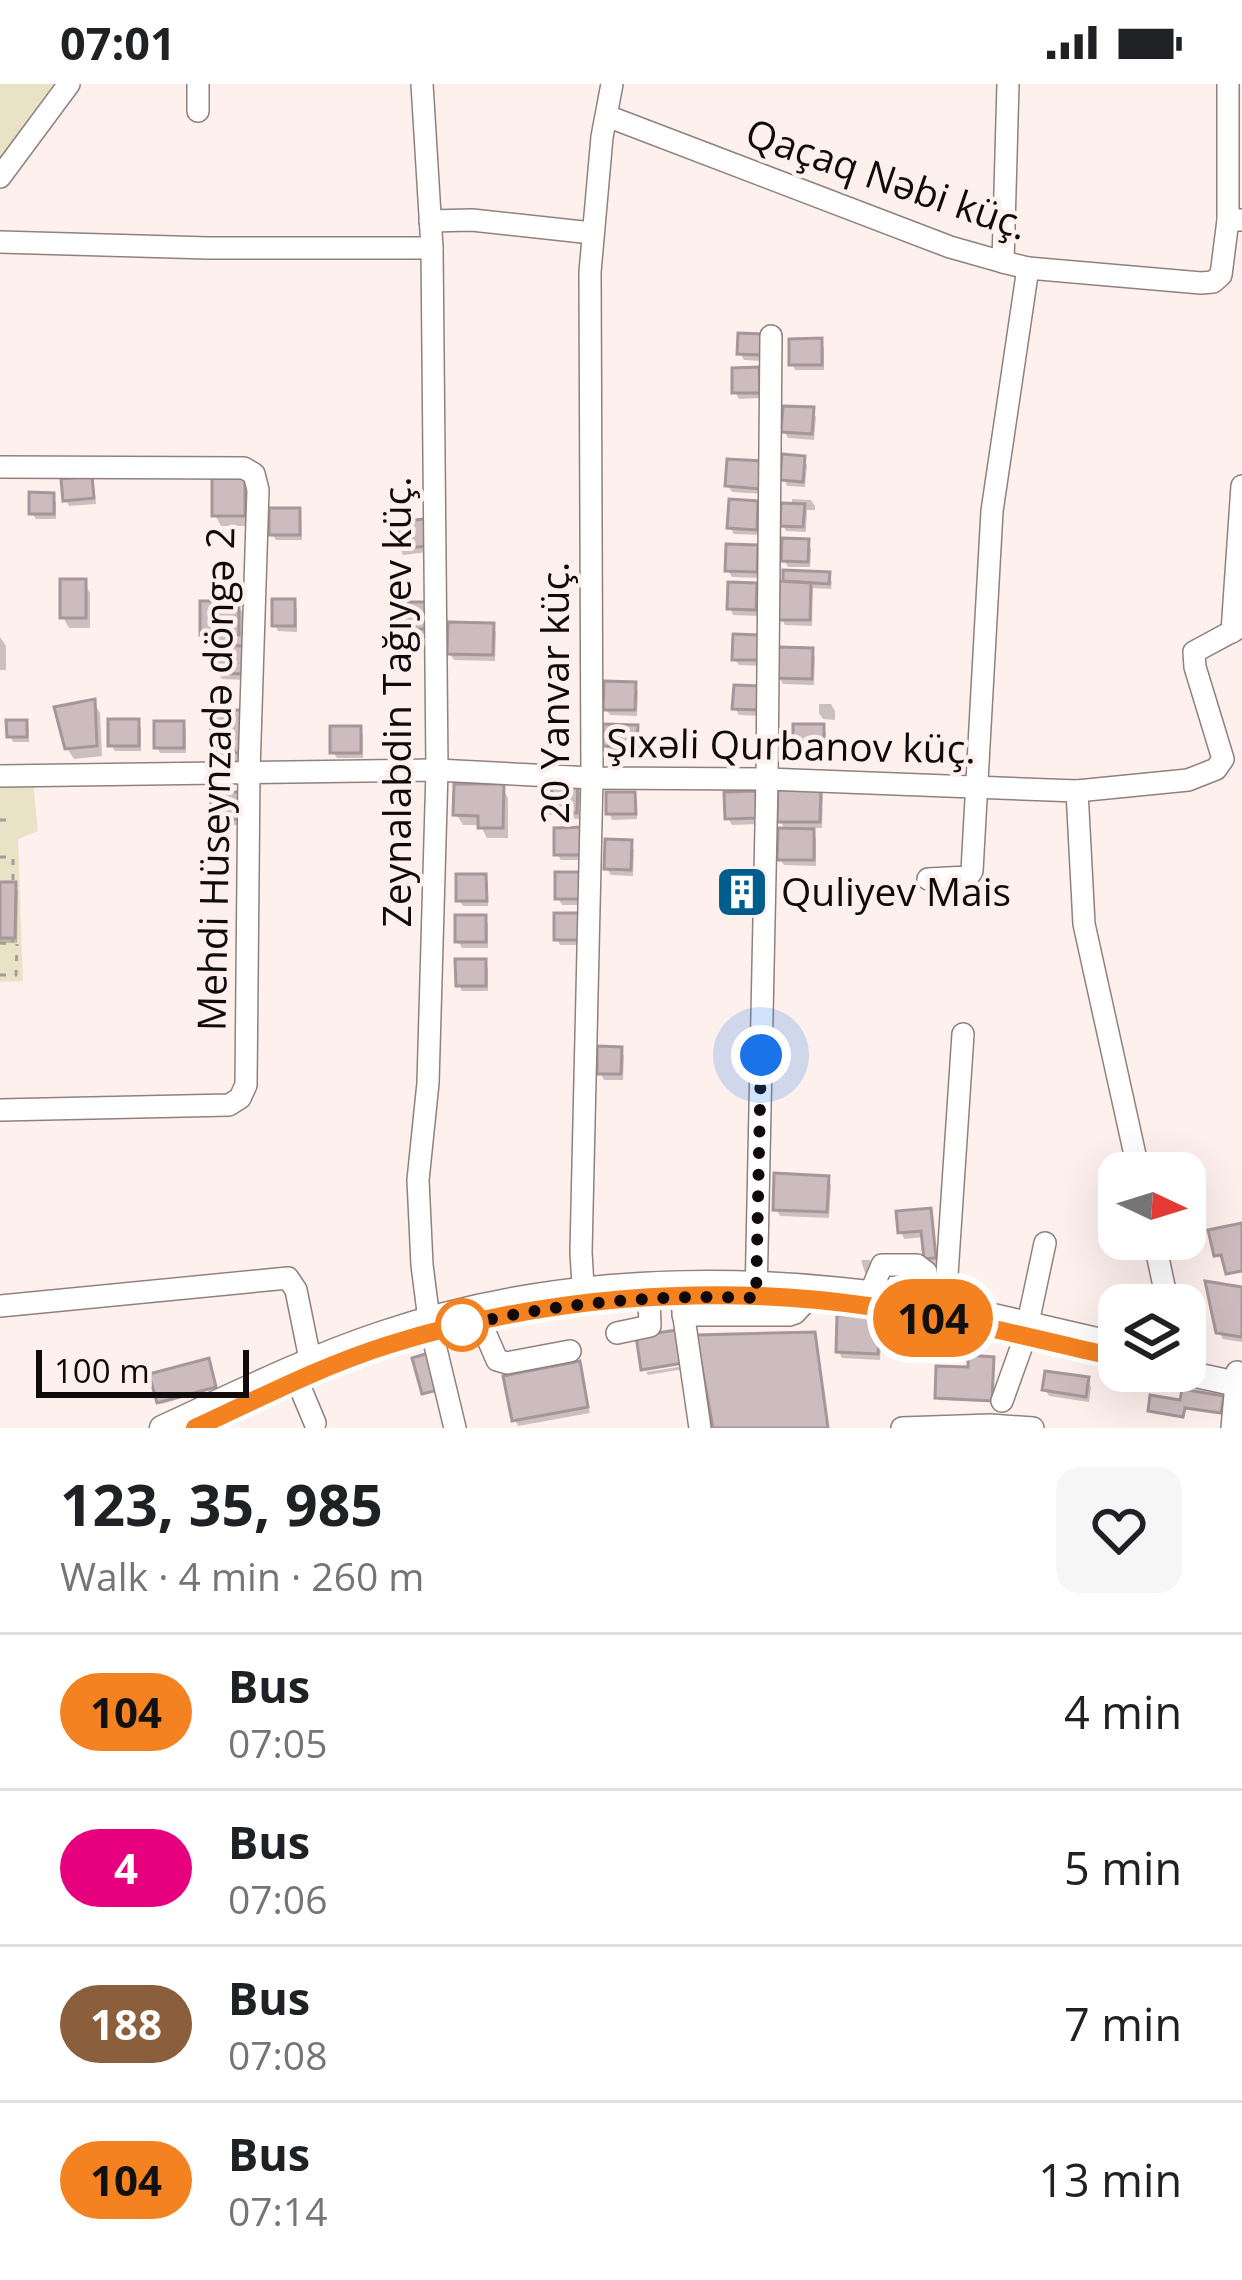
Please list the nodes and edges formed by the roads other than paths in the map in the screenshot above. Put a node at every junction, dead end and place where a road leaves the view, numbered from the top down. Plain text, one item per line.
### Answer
1 (69, 84) edge
2 (198, 84) edge
3 (422, 84) edge
4 (612, 84) edge
5 (1008, 84) edge
6 (1228, 84) edge
7 (198, 111) dead end
8 (607, 116) junction
9 (0, 177) edge
10 (1235, 220) edge
11 (430, 221) junction
12 (592, 233) junction
13 (0, 242) edge
14 (432, 248) junction
15 (1003, 262) junction
16 (1028, 268) junction
17 (771, 336) dead end
18 (0, 467) edge
19 (1242, 486) edge
20 (1237, 629) edge
21 (249, 770) junction
22 (437, 770) junction
23 (0, 776) edge
24 (592, 778) junction
25 (767, 779) junction
26 (976, 786) junction
27 (1077, 791) junction
28 (928, 879) dead end
29 (963, 1034) dead end
30 (0, 1110) edge
31 (1134, 1152) edge
32 (1045, 1243) dead end
33 (756, 1291) junction
34 (870, 1294) junction
35 (584, 1296) junction
36 (649, 1298) junction
37 (807, 1300) junction
38 (0, 1306) edge
39 (682, 1306) junction
40 (939, 1310) junction
41 (480, 1321) junction
42 (431, 1326) junction
43 (1026, 1331) junction
44 (617, 1333) dead end
45 (1098, 1343) edge
46 (570, 1351) dead end
47 (1098, 1352) edge
48 (1206, 1367) edge
49 (306, 1372) junction
50 (1206, 1374) edge
51 (1239, 1378) edge
52 (1002, 1401) dead end
53 (315, 1423) dead end
54 (966, 1427) edge
55 (163, 1428) edge
56 (195, 1428) edge
57 (455, 1428) edge
58 (700, 1428) edge
59 (902, 1428) edge
60 (1033, 1428) edge
61 (1232, 1428) edge

1 - 9 street
2 - 7 street
3 - 11 street, Zeynalabdin Tağıyev küç.
4 - 8 street, 20 Yanvar küç.
5 - 15 street
6 - 10 street
8 - 12 street, 20 Yanvar küç.
8 - 15 street, Qaçaq Nəbi küç.
10 - 16 street, Qaçaq Nəbi küç.
11 - 12 street
11 - 14 street, Zeynalabdin Tağıyev küç.
12 - 24 street, 20 Yanvar küç.
13 - 14 street
14 - 22 street, Zeynalabdin Tağıyev küç.
15 - 16 street, Qaçaq Nəbi küç.
16 - 26 street
17 - 25 street
18 - 21 street, Mehdi Hüseynzadə döngə 2
19 - 20 street
20 - 27 street, Şıxəli Qurbanov küç.
21 - 22 street, Şıxəli Qurbanov küç.
21 - 23 street, Şıxəli Qurbanov küç.
21 - 30 street, Mehdi Hüseynzadə döngə 2
22 - 24 street, Şıxəli Qurbanov küç.
22 - 42 street, Zeynalabdin Tağıyev küç.
24 - 25 street, Şıxəli Qurbanov küç.
24 - 35 street, 20 Yanvar küç.
25 - 26 street, Şıxəli Qurbanov küç.
25 - 33 street
26 - 27 street, Şıxəli Qurbanov küç.
26 - 28 street
27 - 31 street
29 - 40 street
32 - 43 street
33 - 34 main road
33 - 35 main road
33 - 37 main road
33 - 39 main road
34 - 40 main road
34 - 40 street
35 - 36 main road
35 - 41 main road
35 - 42 main road
36 - 39 main road
36 - 44 street
37 - 39 street
37 - 40 main road
38 - 49 street
39 - 58 street
40 - 43 main road
41 - 42 main road
41 - 46 street
42 - 49 main road
42 - 57 street, Zeynalabdin Tağıyev küç.
43 - 45 main road
43 - 47 main road
43 - 52 street
48 - 51 main road
49 - 53 street
49 - 55 main road
49 - 56 main road
50 - 51 main road
51 - 61 street
54 - 59 street
54 - 60 street

